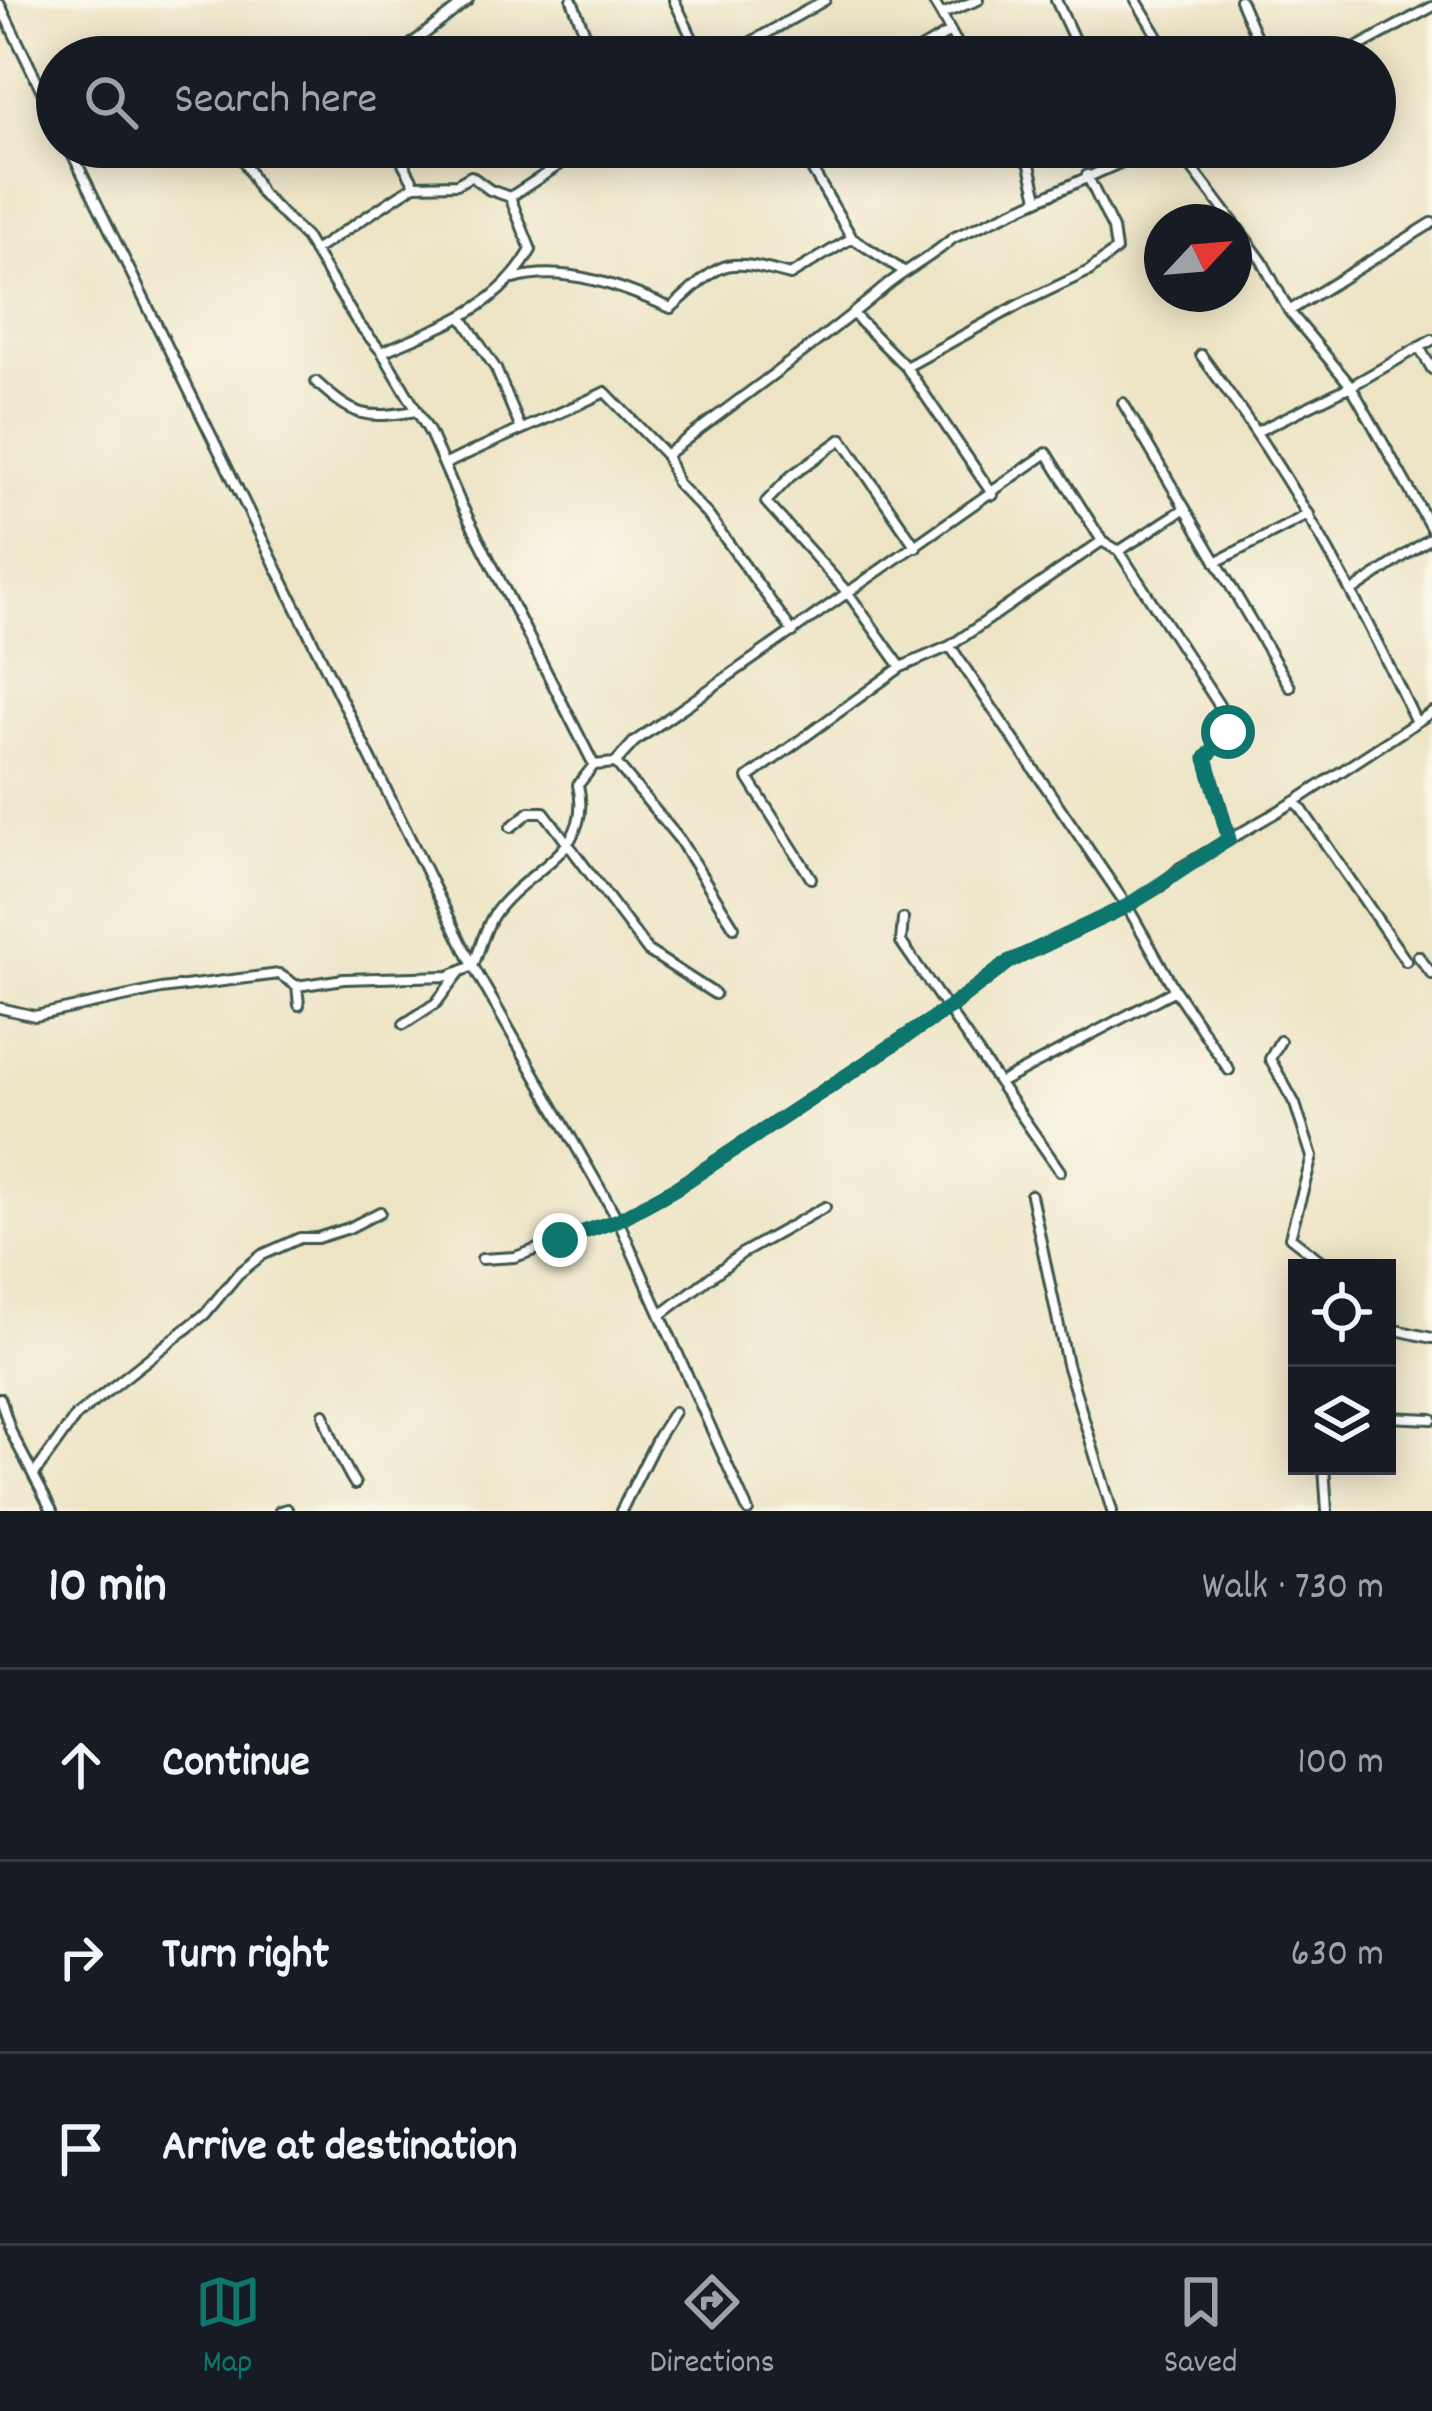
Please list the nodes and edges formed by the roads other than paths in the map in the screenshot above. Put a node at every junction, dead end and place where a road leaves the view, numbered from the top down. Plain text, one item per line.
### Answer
1 (468, 0) edge
2 (572, 0) edge
3 (674, 0) edge
4 (825, 0) edge
5 (932, 0) edge
6 (978, 0) edge
7 (1055, 0) edge
8 (1136, 0) edge
9 (1240, 0) edge
10 (0, 4) edge
11 (1432, 7) edge
12 (942, 14) junction
13 (948, 33) junction
14 (422, 36) edge
15 (586, 36) edge
16 (691, 36) edge
17 (762, 36) edge
18 (943, 36) edge
19 (950, 36) edge
20 (1072, 36) edge
21 (1157, 36) edge
22 (1256, 36) edge
23 (1378, 36) edge
24 (36, 79) edge
25 (79, 168) edge
26 (247, 168) edge
27 (406, 168) edge
28 (555, 168) edge
29 (811, 168) edge
30 (1031, 168) edge
31 (1107, 168) edge
32 (1192, 168) edge
33 (1087, 175) junction
34 (415, 185) junction
35 (510, 197) junction
36 (1038, 198) junction
37 (1220, 204) edge
38 (1432, 223) edge
39 (852, 238) junction
40 (1252, 247) edge
41 (314, 251) junction
42 (905, 272) junction
43 (514, 279) junction
44 (1289, 311) junction
45 (854, 315) junction
46 (463, 319) junction
47 (1432, 340) edge
48 (1419, 347) junction
49 (382, 352) junction
50 (1201, 356) dead end
51 (907, 368) junction
52 (1432, 369) edge
53 (316, 382) dead end
54 (1351, 386) junction
55 (1123, 404) dead end
56 (418, 411) junction
57 (520, 427) junction
58 (1258, 431) junction
59 (666, 455) junction
60 (444, 464) junction
61 (993, 495) junction
62 (1184, 508) junction
63 (1310, 514) junction
64 (1432, 534) edge
65 (1102, 541) junction
66 (916, 547) junction
67 (1119, 551) junction
68 (1216, 562) junction
69 (1354, 590) junction
70 (848, 592) junction
71 (793, 632) junction
72 (950, 646) junction
73 (901, 668) junction
74 (1289, 687) dead end
75 (1432, 712) edge
76 (1416, 722) junction
77 (616, 763) junction
78 (594, 765) junction
79 (1296, 801) junction
80 (511, 827) dead end
81 (1229, 839) junction
82 (568, 846) junction
83 (811, 878) dead end
84 (1127, 906) junction
85 (903, 920) dead end
86 (734, 927) dead end
87 (1418, 956) dead end
88 (1406, 961) dead end
89 (473, 966) junction
90 (460, 971) junction
91 (1432, 974) edge
92 (297, 986) junction
93 (1175, 990) junction
94 (715, 994) dead end
95 (299, 1005) dead end
96 (0, 1007) edge
97 (949, 1008) junction
98 (404, 1024) dead end
99 (1280, 1041) dead end
100 (1229, 1070) dead end
101 (1001, 1082) junction
102 (1060, 1171) dead end
103 (1031, 1195) dead end
104 (825, 1207) dead end
105 (380, 1212) dead end
106 (618, 1220) junction
107 (482, 1259) dead end
108 (1318, 1259) edge
109 (662, 1314) junction
110 (1396, 1330) edge
111 (1432, 1338) edge
112 (0, 1398) edge
113 (674, 1412) dead end
114 (324, 1414) dead end
115 (1396, 1417) edge
116 (1432, 1419) edge
117 (34, 1473) junction
118 (1325, 1475) edge
119 (355, 1484) dead end
120 (52, 1511) edge
121 (621, 1511) edge
122 (748, 1511) edge
123 (1112, 1511) edge
124 (1327, 1511) edge

1 - 14 street
2 - 15 street
3 - 16 street
4 - 17 street
5 - 12 street
6 - 12 street
7 - 20 street
8 - 21 street
9 - 22 street
10 - 24 street
11 - 23 street
12 - 13 street
13 - 18 street
13 - 19 street
25 - 89 street
26 - 41 street
27 - 34 street
28 - 35 street
29 - 39 street
30 - 36 street
31 - 33 street
32 - 37 street
33 - 36 street
33 - 51 street
34 - 35 street
34 - 41 street
35 - 43 street
36 - 42 street
38 - 44 street
39 - 42 street
39 - 43 street
40 - 44 street
41 - 49 street
42 - 45 street
43 - 46 street
44 - 54 street
45 - 51 street
45 - 59 street
46 - 49 street
46 - 57 street
47 - 48 street
48 - 52 street
48 - 54 street
49 - 56 street
50 - 58 street
51 - 61 street
53 - 56 street
54 - 58 street
54 - 64 street
55 - 62 street
56 - 60 street
57 - 59 street
57 - 60 street
58 - 63 street
59 - 71 street
60 - 78 street
61 - 65 street
61 - 66 street
62 - 67 street
62 - 68 street
63 - 68 street
63 - 69 street
64 - 69 street
65 - 67 street
65 - 72 street
66 - 70 street
66 - 70 street
67 - 81 street
68 - 74 street
69 - 76 street
70 - 71 street
70 - 73 street
71 - 77 street
72 - 73 street
72 - 84 street
73 - 83 street
75 - 76 street
76 - 79 street
77 - 78 street
77 - 86 street
78 - 82 street
79 - 81 street
79 - 88 street
80 - 82 street
81 - 84 street
82 - 89 street
82 - 94 street
84 - 93 street
84 - 97 street
85 - 97 street
87 - 91 street
89 - 90 street
89 - 106 street
90 - 92 street
90 - 98 street
92 - 95 street
92 - 96 street
93 - 100 street
93 - 101 street
97 - 101 street
97 - 106 street
99 - 108 street
101 - 102 street
103 - 123 street
104 - 109 street
105 - 117 street
106 - 107 street
106 - 109 street
109 - 122 street
110 - 111 street
112 - 117 street
113 - 121 street
114 - 119 street
115 - 116 street
117 - 120 street
118 - 124 street

